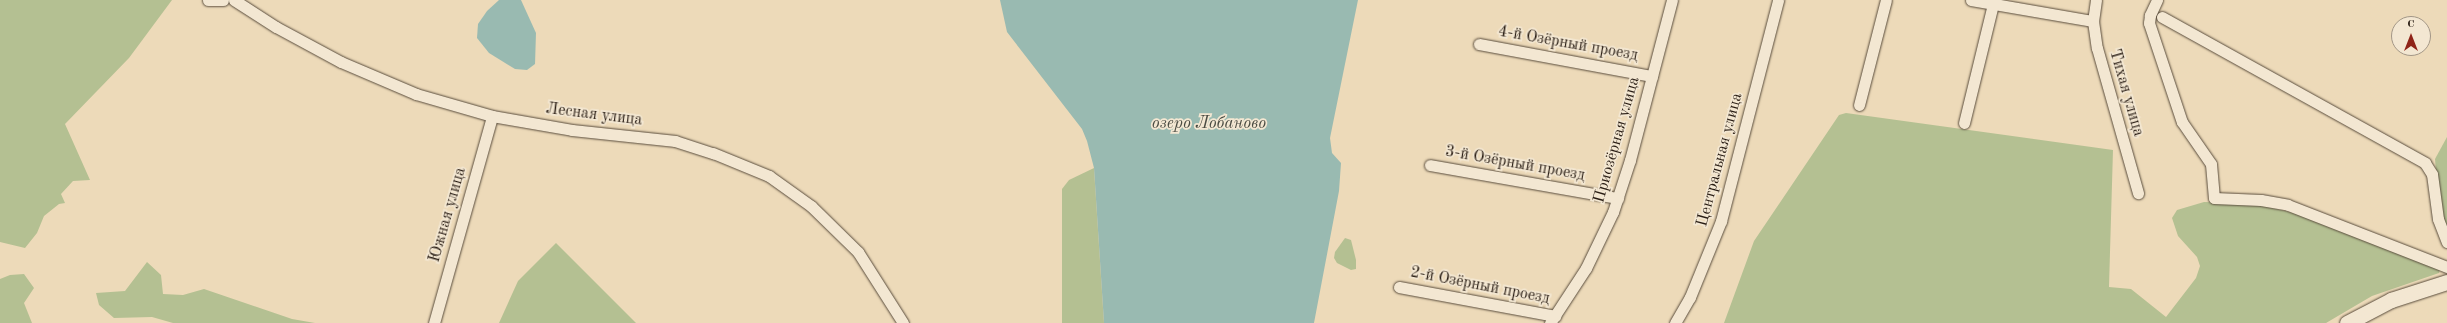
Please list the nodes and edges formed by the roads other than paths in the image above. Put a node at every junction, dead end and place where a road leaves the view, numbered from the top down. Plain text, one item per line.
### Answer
1 (208, 0) edge
2 (223, 0) edge
3 (234, 0) edge
4 (1672, 0) edge
5 (1778, 0) edge
6 (1886, 0) edge
7 (1971, 0) edge
8 (2096, 0) edge
9 (2157, 0) edge
10 (1994, 2) edge
11 (2162, 17) dead end
12 (2093, 21) junction
13 (1479, 44) dead end
14 (1652, 76) junction
15 (1859, 105) dead end
16 (492, 116) junction
17 (1964, 124) dead end
18 (1430, 165) dead end
19 (2138, 193) dead end
20 (1618, 198) junction
21 (2447, 242) edge
22 (2447, 267) edge
23 (2447, 282) edge
24 (1399, 287) dead end
25 (1553, 320) edge
26 (434, 323) edge
27 (903, 323) edge
28 (1675, 323) edge
29 (2347, 323) edge

1 - 2 street
3 - 16 street, Лесная улица
4 - 14 street, Приозёрная улица
5 - 28 street, Центральная улица
6 - 15 street
7 - 10 street
8 - 12 street, Тихая улица
9 - 22 street
10 - 12 street
10 - 17 street
11 - 21 street
12 - 19 street, Тихая улица
13 - 14 street, 4-й Озёрный проезд
14 - 20 street, Приозёрная улица
16 - 26 street, Южная улица
16 - 27 street, Лесная улица
18 - 20 street, 3-й Озёрный проезд
20 - 25 street, Приозёрная улица
23 - 29 main road
24 - 25 street, 2-й Озёрный проезд

